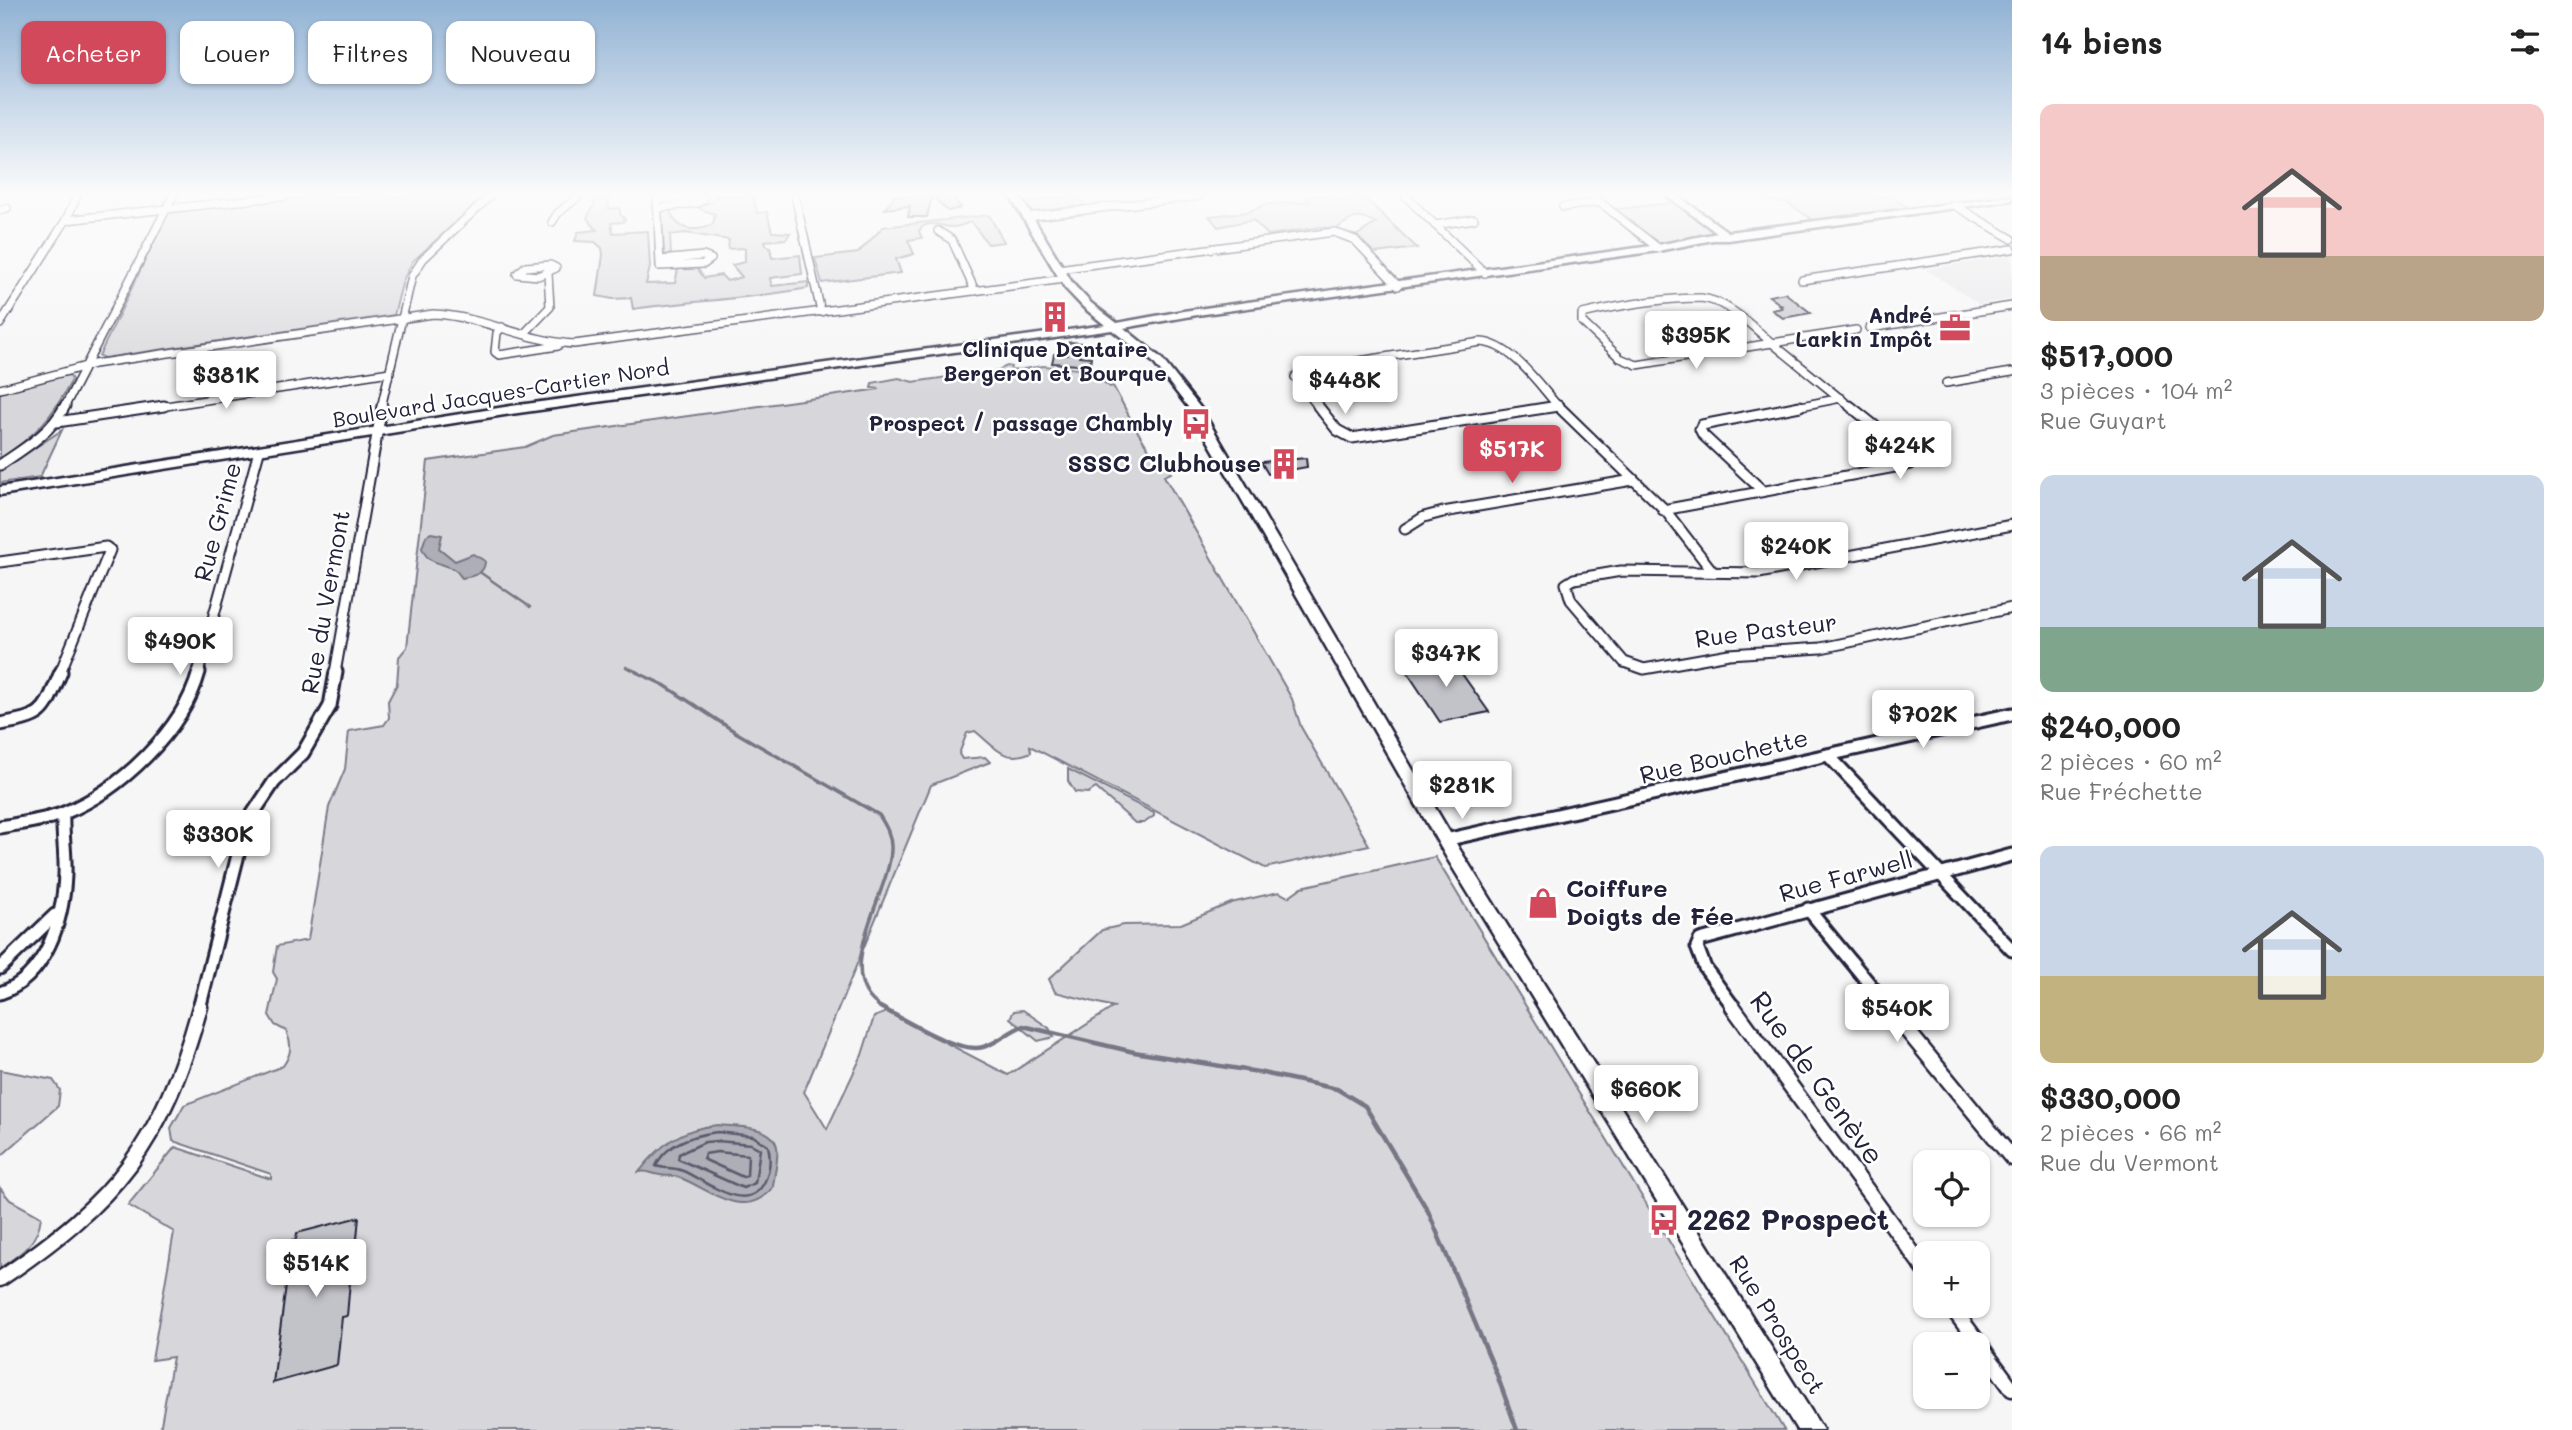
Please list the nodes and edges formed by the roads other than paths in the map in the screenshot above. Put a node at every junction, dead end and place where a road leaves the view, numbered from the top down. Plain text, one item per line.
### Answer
1 (39, 263) edge
2 (139, 263) edge
3 (419, 263) edge
4 (660, 263) edge
5 (706, 263) edge
6 (810, 263) edge
7 (962, 263) edge
8 (1054, 263) edge
9 (1105, 263) edge
10 (1376, 263) edge
11 (1474, 263) edge
12 (1555, 263) edge
13 (1919, 263) edge
14 (1058, 269) junction
15 (1485, 273) junction
16 (548, 274) dead end
17 (1802, 280) dead end
18 (1067, 282) junction
19 (1398, 286) junction
20 (975, 291) junction
21 (2012, 306) edge
22 (821, 312) junction
23 (402, 318) junction
24 (0, 324) edge
25 (1107, 325) junction
26 (502, 327) junction
27 (1870, 328) dead end
28 (1856, 330) dead end
29 (524, 334) junction
30 (563, 344) junction
31 (1772, 344) junction
32 (87, 365) junction
33 (390, 372) junction
34 (2012, 372) edge
35 (1947, 383) dead end
36 (0, 389) edge
37 (1841, 398) junction
38 (1559, 407) junction
39 (57, 422) junction
40 (376, 432) junction
41 (260, 451) junction
42 (0, 465) edge
43 (1633, 480) junction
44 (0, 491) edge
45 (1763, 491) junction
46 (1663, 510) junction
47 (2012, 525) edge
48 (1405, 529) dead end
49 (0, 562) edge
50 (1713, 572) junction
51 (2012, 608) edge
52 (2012, 714) edge
53 (0, 724) edge
54 (1828, 755) junction
55 (63, 814) junction
56 (0, 827) edge
57 (1445, 841) junction
58 (2012, 855) edge
59 (1939, 874) junction
60 (1808, 909) junction
61 (57, 913) junction
62 (1697, 947) joint
63 (2012, 950) edge
64 (0, 968) edge
65 (0, 993) edge
66 (2012, 1158) edge
67 (1913, 1254) edge
68 (0, 1279) edge
69 (1960, 1318) edge
70 (2012, 1389) edge
71 (1811, 1430) edge

1 - 24 street
2 - 32 street
3 - 23 street, Rue du Vermont
4 - 5 street
6 - 22 street
7 - 20 street
8 - 14 street, Rue Prospect
9 - 14 street
10 - 19 street
11 - 15 street
12 - 15 street, Boulevard Jacques-Cartier Nord
13 - 17 street
14 - 18 street, Rue Prospect
15 - 19 street, Boulevard Jacques-Cartier Nord
16 - 29 street
18 - 20 street
18 - 25 street, Rue Prospect
19 - 25 street, Boulevard Jacques-Cartier Nord
20 - 22 street
21 - 27 street
22 - 30 street
23 - 26 street
23 - 32 street
23 - 33 street, Rue du Vermont
25 - 40 street, Boulevard Jacques-Cartier Nord
25 - 57 street, Rue Prospect
26 - 29 street
26 - 30 street
28 - 31 street
29 - 30 street
31 - 31 street
31 - 37 street
32 - 36 street
32 - 39 street
33 - 39 street
33 - 40 street, Rue du Vermont
34 - 35 street
37 - 45 street
37 - 45 street
38 - 38 street
38 - 43 street
39 - 42 street
40 - 41 street, Boulevard Jacques-Cartier Nord
40 - 68 street, Rue du Vermont
41 - 44 street, Boulevard Jacques-Cartier Nord
41 - 55 street, Rue Grime
43 - 46 street
43 - 48 street
45 - 46 street
46 - 50 street
47 - 50 street
49 - 53 street
50 - 51 street, Rue Pasteur
52 - 54 street, Rue Bouchette
54 - 57 street, Rue Bouchette
54 - 59 street
55 - 56 street, Rue Grime
55 - 61 street
57 - 71 street, Rue Prospect
58 - 59 street, Rue Farwell
59 - 60 street, Rue Farwell
59 - 63 street
60 - 62 street, Rue Farwell
60 - 66 street
61 - 64 street
61 - 65 street
62 - 67 street, Rue de Genève
69 - 70 street

